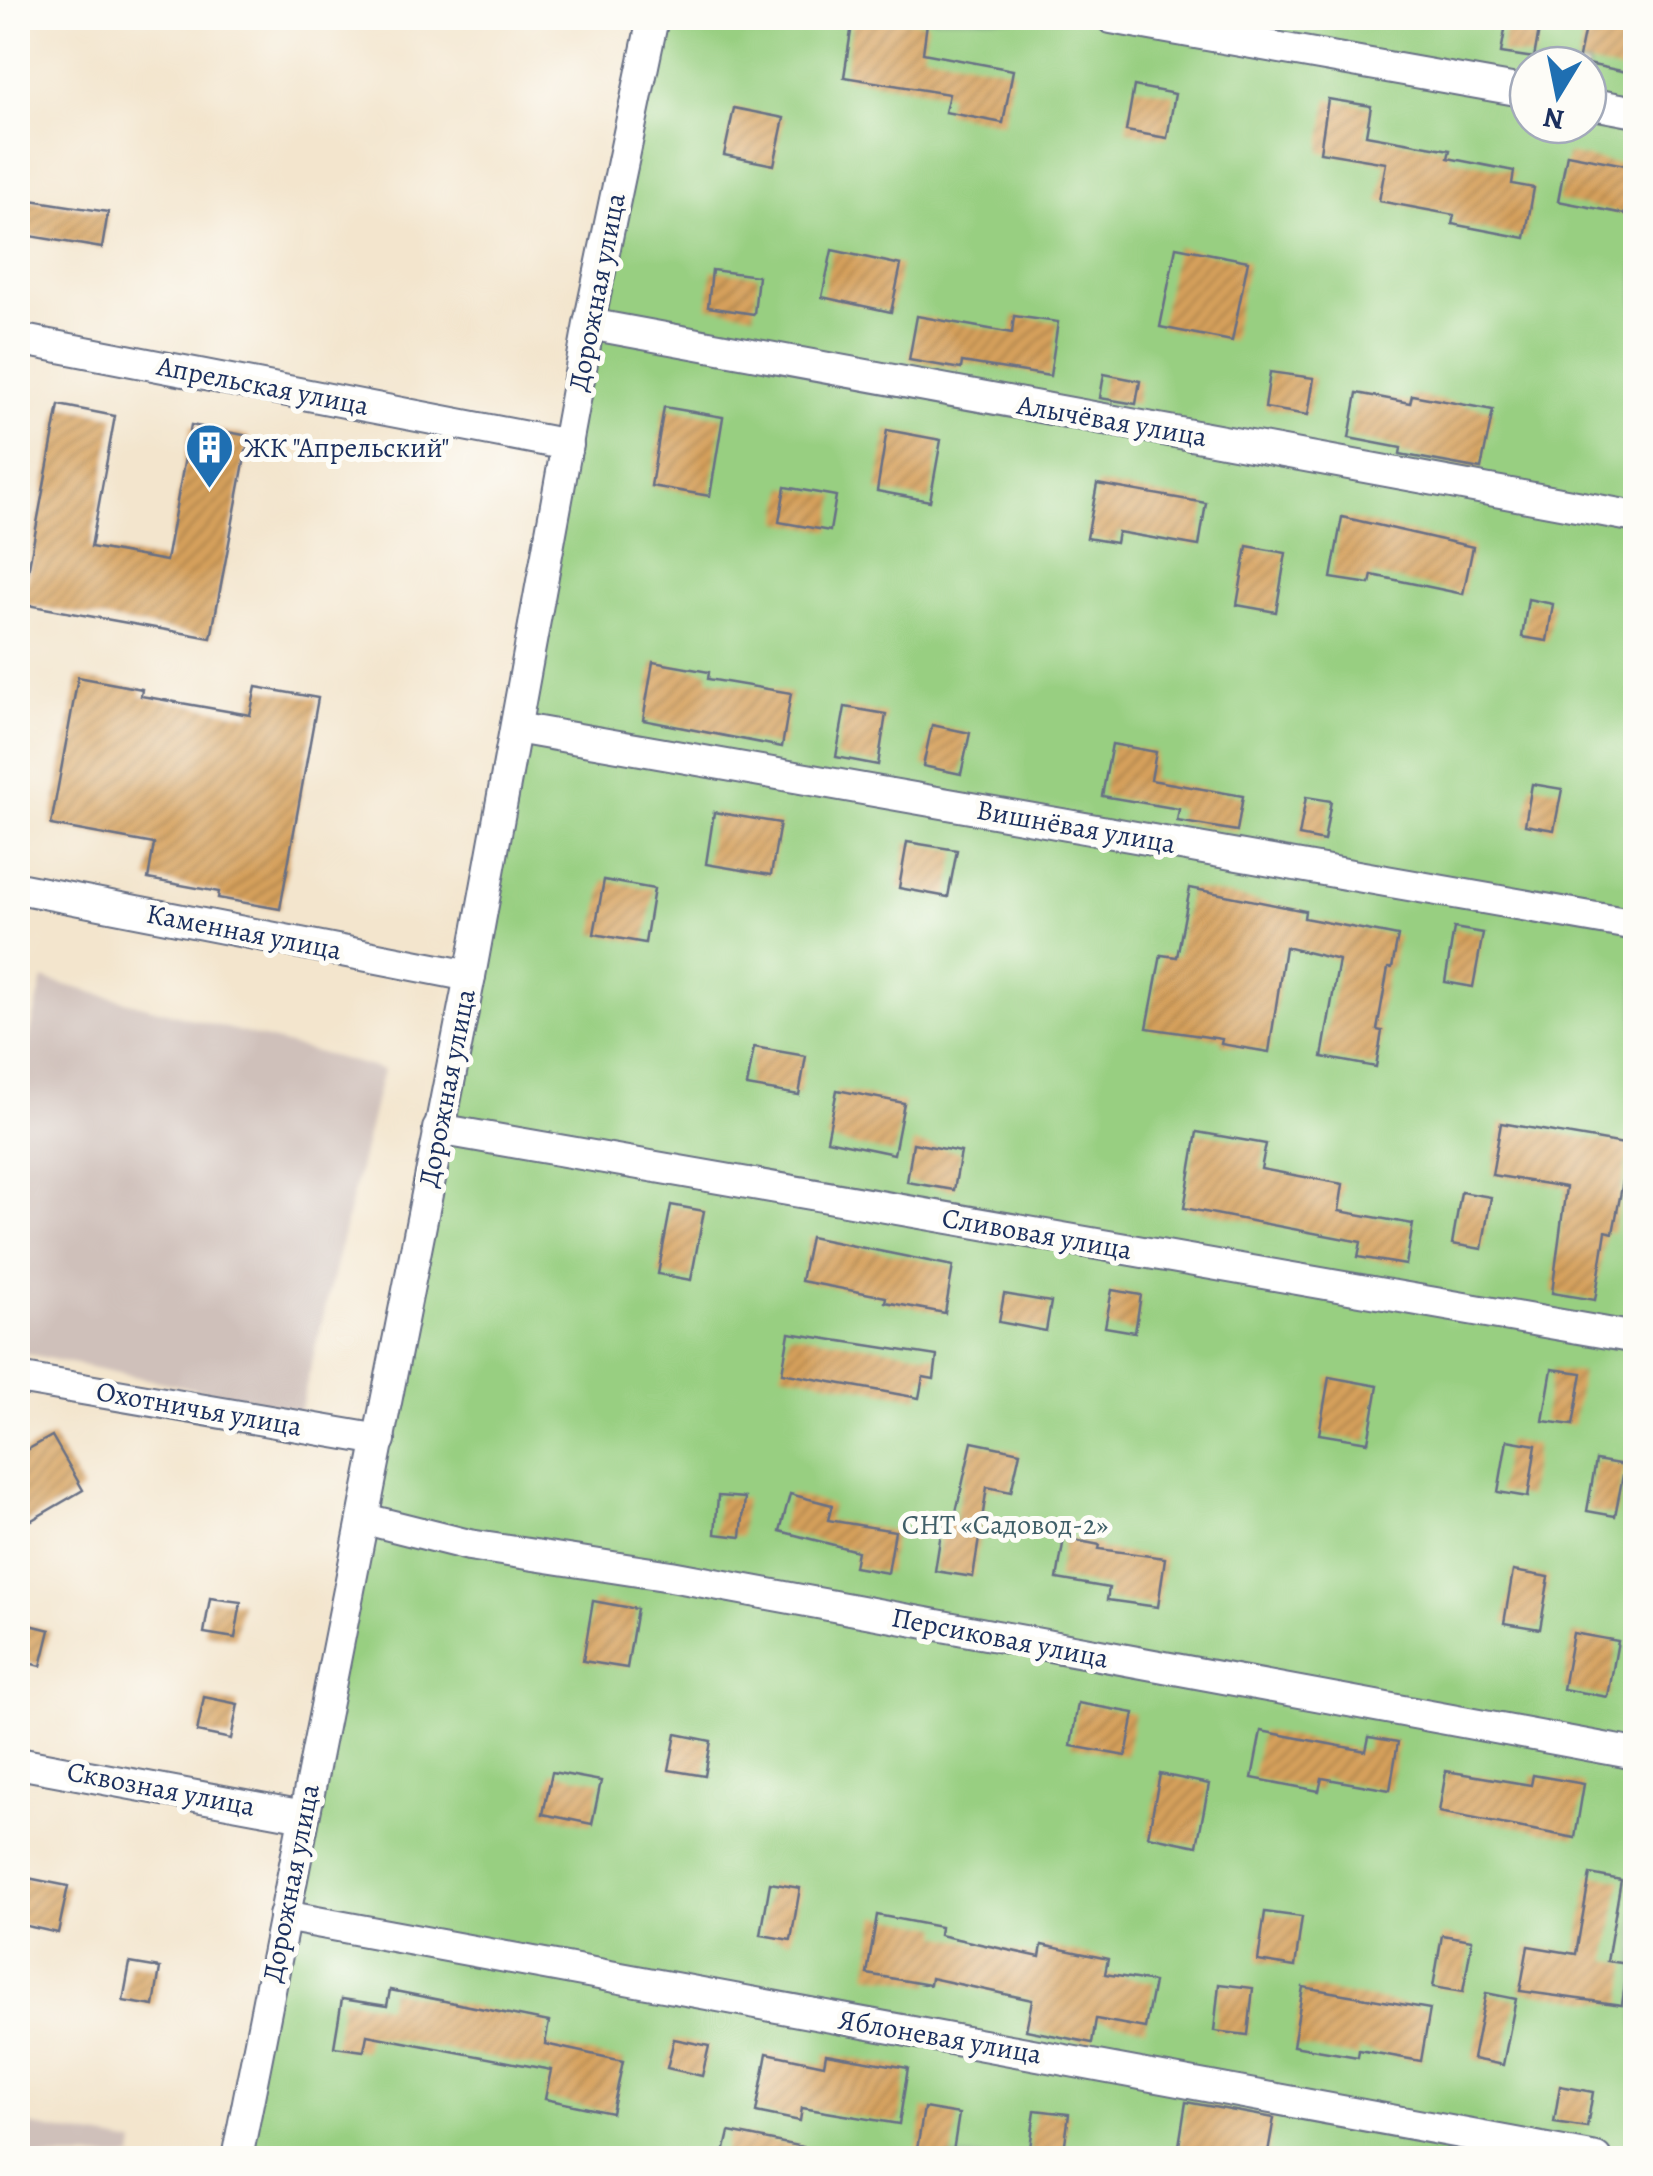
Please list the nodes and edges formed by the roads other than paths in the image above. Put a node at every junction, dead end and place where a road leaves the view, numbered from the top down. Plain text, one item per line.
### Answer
1 (652, 18) edge
2 (1110, 18) edge
3 (1508, 88) edge
4 (1608, 107) edge
5 (1636, 112) edge
6 (589, 324) junction
7 (18, 339) edge
8 (568, 444) junction
9 (1636, 517) edge
10 (516, 728) junction
11 (18, 888) edge
12 (1636, 925) edge
13 (470, 976) junction
14 (438, 1129) junction
15 (1636, 1338) edge
16 (18, 1378) edge
17 (380, 1440) junction
18 (365, 1519) junction
19 (1636, 1754) edge
20 (18, 1762) edge
21 (304, 1816) junction
22 (284, 1916) junction
23 (238, 2158) edge
24 (1596, 2158) edge

1 - 6 street, Дорожная улица
2 - 3 street
4 - 5 street
6 - 8 street, Дорожная улица
6 - 9 street, Алычёвая улица
7 - 8 street, Апрельская улица
8 - 10 street, Дорожная улица
10 - 12 street, Вишнёвая улица
10 - 13 street, Дорожная улица
11 - 13 street, Каменная улица
13 - 14 street, Дорожная улица
14 - 15 street, Сливовая улица
14 - 17 street, Дорожная улица
16 - 17 street, Охотничья улица
17 - 18 street, Дорожная улица
18 - 19 street, Персиковая улица
18 - 21 street, Дорожная улица
20 - 21 street, Сквозная улица
21 - 22 street, Дорожная улица
22 - 23 street, Дорожная улица
22 - 24 street, Яблоневая улица

